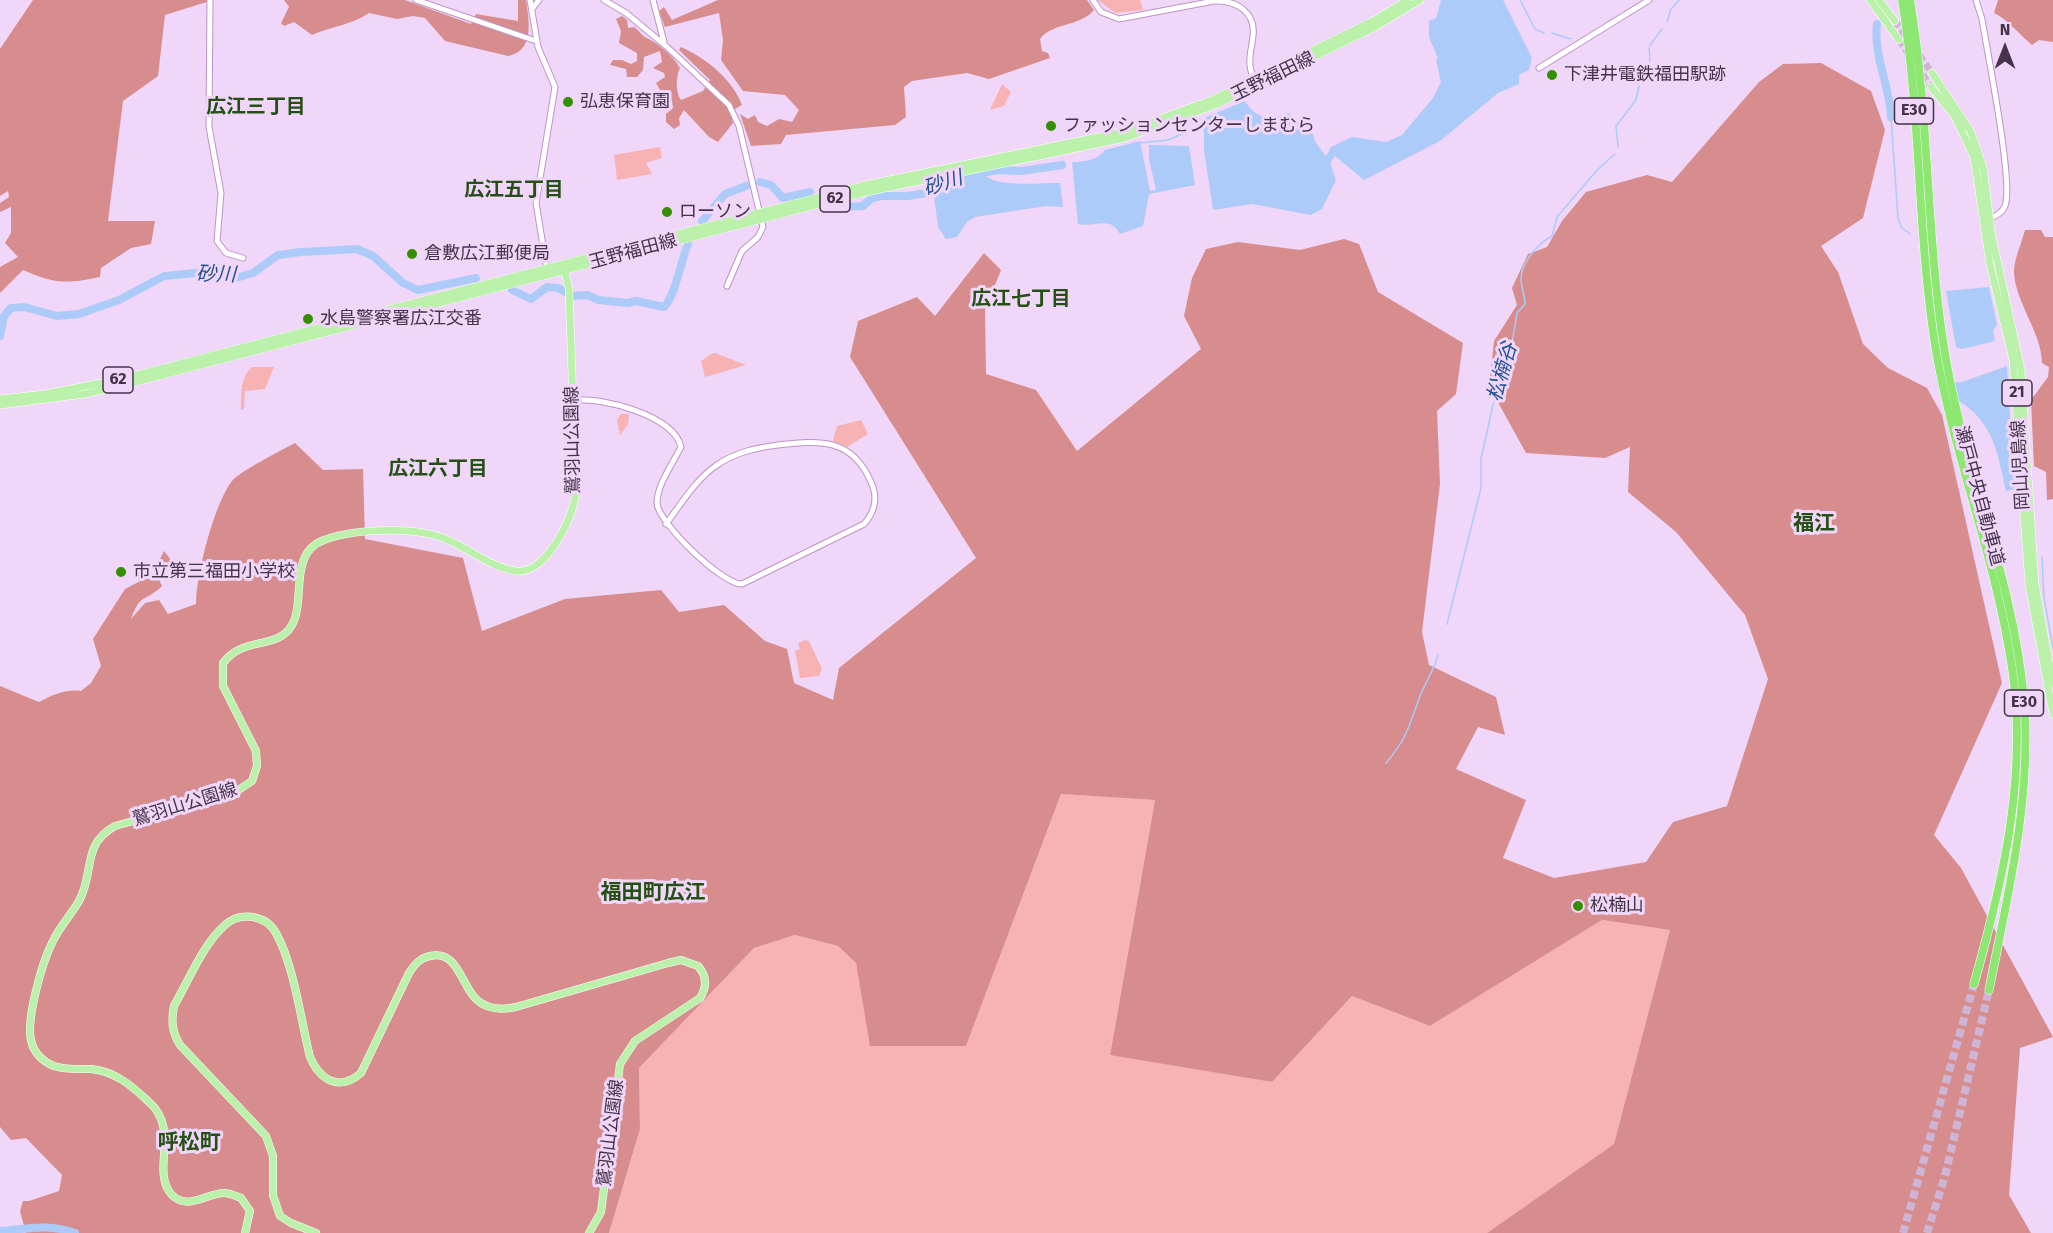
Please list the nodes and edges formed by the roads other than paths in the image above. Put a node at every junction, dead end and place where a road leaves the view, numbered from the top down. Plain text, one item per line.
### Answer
1 (210, 0) edge
2 (416, 0) edge
3 (530, 0) edge
4 (539, 0) edge
5 (604, 0) edge
6 (654, 0) edge
7 (1093, 0) edge
8 (1408, 0) edge
9 (1420, 0) edge
10 (1649, 0) edge
11 (1870, 0) edge
12 (1879, 0) edge
13 (1900, 0) edge
14 (1910, 0) edge
15 (1915, 0) edge
16 (1976, 0) edge
17 (532, 9) junction
18 (1911, 10) junction
19 (1895, 21) tunnel mouth
20 (1899, 40) tunnel mouth
21 (536, 41) junction
22 (666, 46) junction
23 (1539, 68) dead end
24 (1932, 73) tunnel mouth
25 (1256, 82) junction
26 (1931, 87) tunnel mouth
27 (761, 215) junction
28 (1986, 219) junction
29 (1927, 223) junction
30 (243, 258) dead end
31 (564, 267) junction
32 (548, 271) junction
33 (726, 286) dead end
34 (0, 399) edge
35 (573, 400) junction
36 (0, 405) edge
37 (666, 524) junction
38 (2053, 683) edge
39 (2053, 714) edge
40 (1974, 984) tunnel mouth
41 (1989, 990) tunnel mouth
42 (245, 1233) edge
43 (316, 1233) edge
44 (589, 1233) edge

1 - 30 street
2 - 21 street
3 - 17 street
4 - 17 street
5 - 22 street
6 - 22 street
7 - 25 street
8 - 25 main road, 玉野福田線 / 62
9 - 25 main road, 玉野福田線 / 62
10 - 23 street
11 - 20 main road
12 - 19 main road
13 - 29 highway, 瀬戸中央自動車道 / E30
14 - 18 highway, 瀬戸中央自動車道 / E30
15 - 18 highway
16 - 28 street
17 - 21 street
18 - 29 highway, 瀬戸中央自動車道 / E30
21 - 32 street
22 - 27 street
24 - 28 main road, 岡山児島線 / 21
25 - 27 main road, 玉野福田線 / 62
26 - 28 main road, 岡山児島線 / 21
27 - 31 main road, 玉野福田線 / 62
27 - 33 street
28 - 38 main road, 岡山児島線 / 21
28 - 39 main road, 岡山児島線 / 21
29 - 40 highway, 瀬戸中央自動車道 / E30
29 - 41 highway, 瀬戸中央自動車道 / E30
31 - 32 main road, 玉野福田線 / 62
31 - 35 main road, 鷲羽山公園線
32 - 34 main road, 玉野福田線 / 62
32 - 36 main road, 玉野福田線 / 62
35 - 37 street
35 - 42 main road, 鷲羽山公園線
37 - 37 street
43 - 44 main road, 鷲羽山公園線

